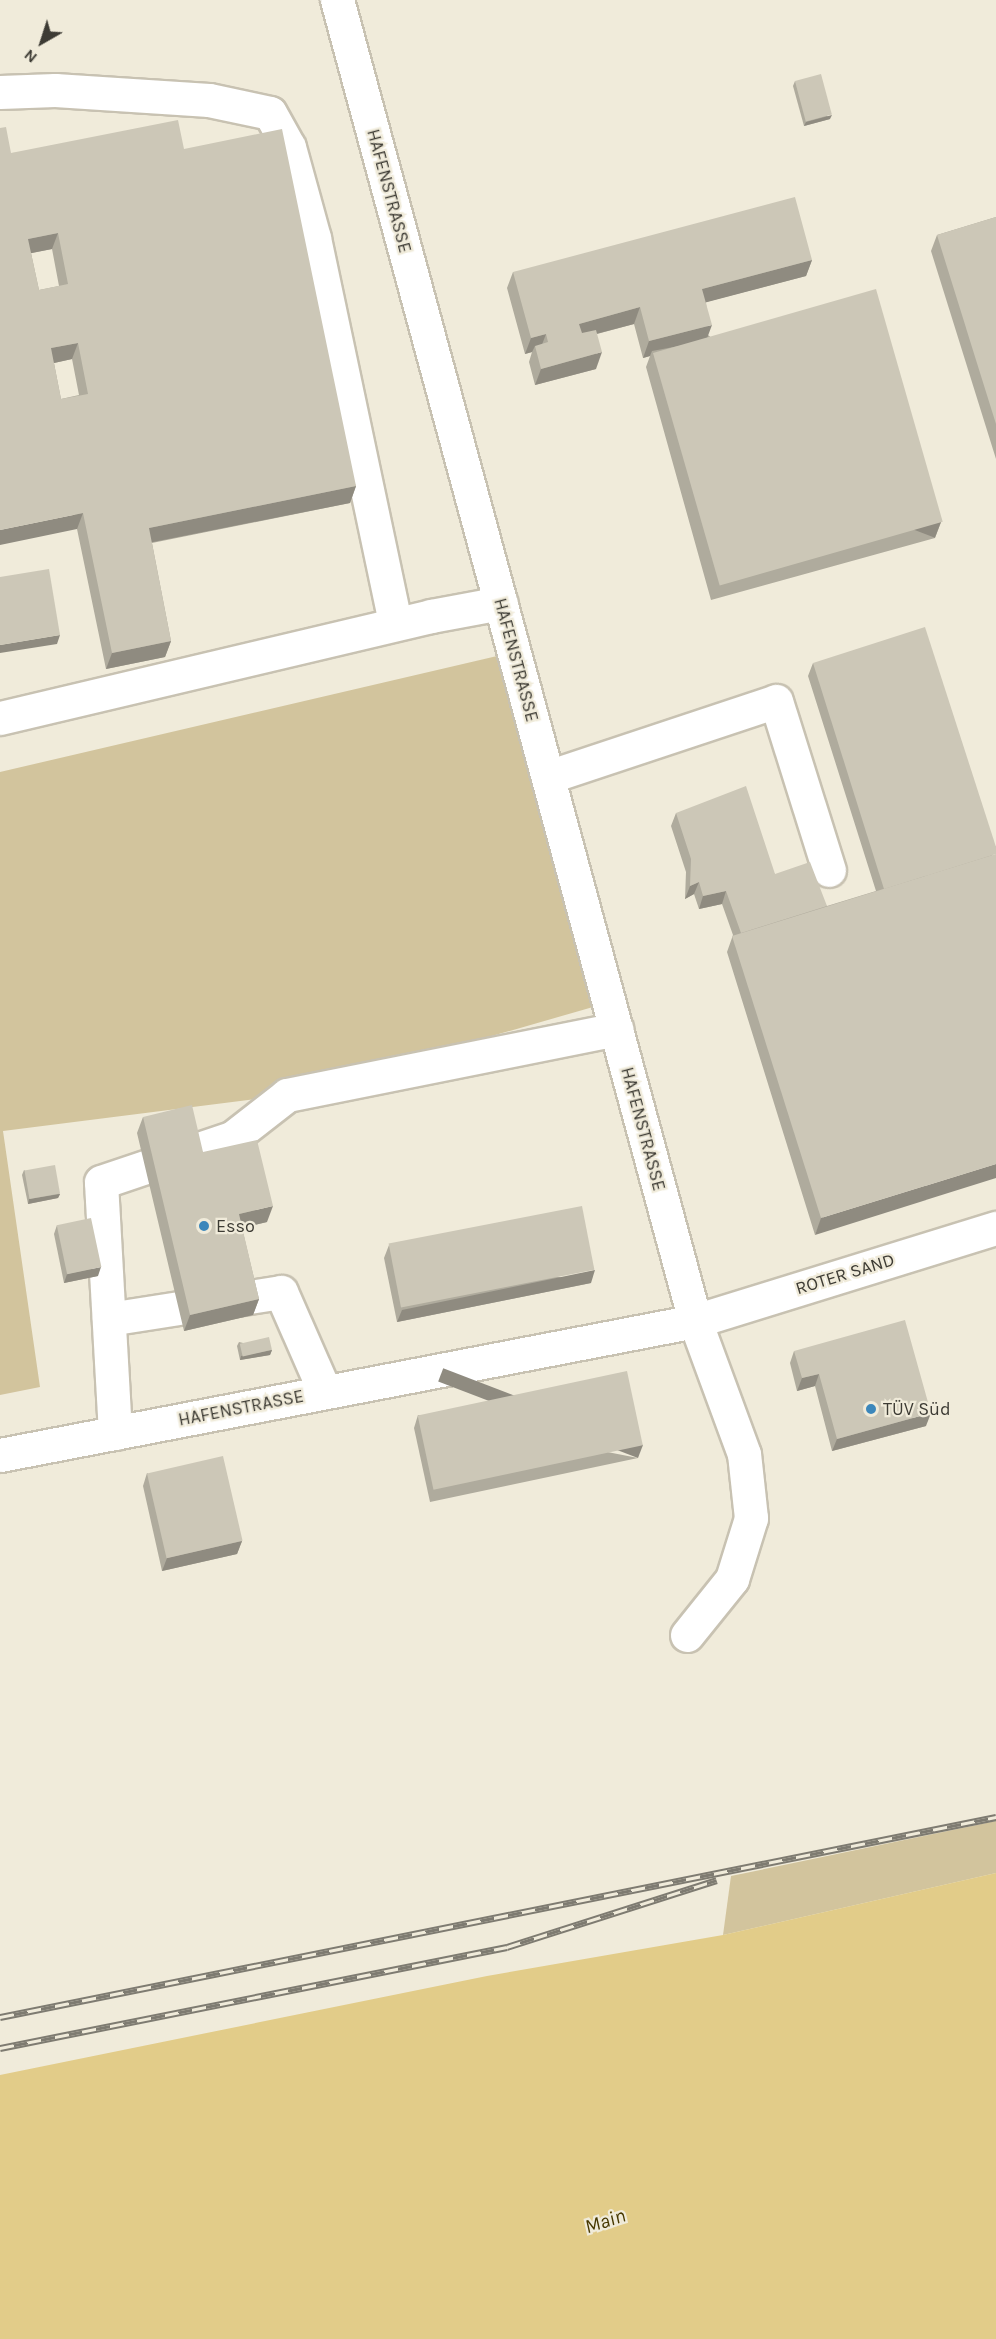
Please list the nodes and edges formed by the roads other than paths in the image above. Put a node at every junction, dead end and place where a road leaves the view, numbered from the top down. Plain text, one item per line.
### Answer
1 (337, 0) edge
2 (0, 92) edge
3 (501, 603) junction
4 (395, 624) junction
5 (0, 718) edge
6 (548, 777) junction
7 (829, 870) dead end
8 (616, 1029) junction
9 (996, 1228) edge
10 (109, 1319) junction
11 (695, 1320) junction
12 (325, 1392) junction
13 (115, 1433) junction
14 (0, 1455) edge
15 (687, 1635) dead end

1 - 3 street, HAFENSTRASSE
2 - 4 street
3 - 4 street
3 - 6 street, HAFENSTRASSE
4 - 5 street
6 - 7 street
6 - 8 street, HAFENSTRASSE
8 - 10 street
8 - 11 street, HAFENSTRASSE
9 - 11 street, ROTER SAND
10 - 12 street
10 - 13 street
11 - 12 street, HAFENSTRASSE
11 - 15 street, HAFENSTRASSE
12 - 13 street, HAFENSTRASSE
13 - 14 street, HAFENSTRASSE

